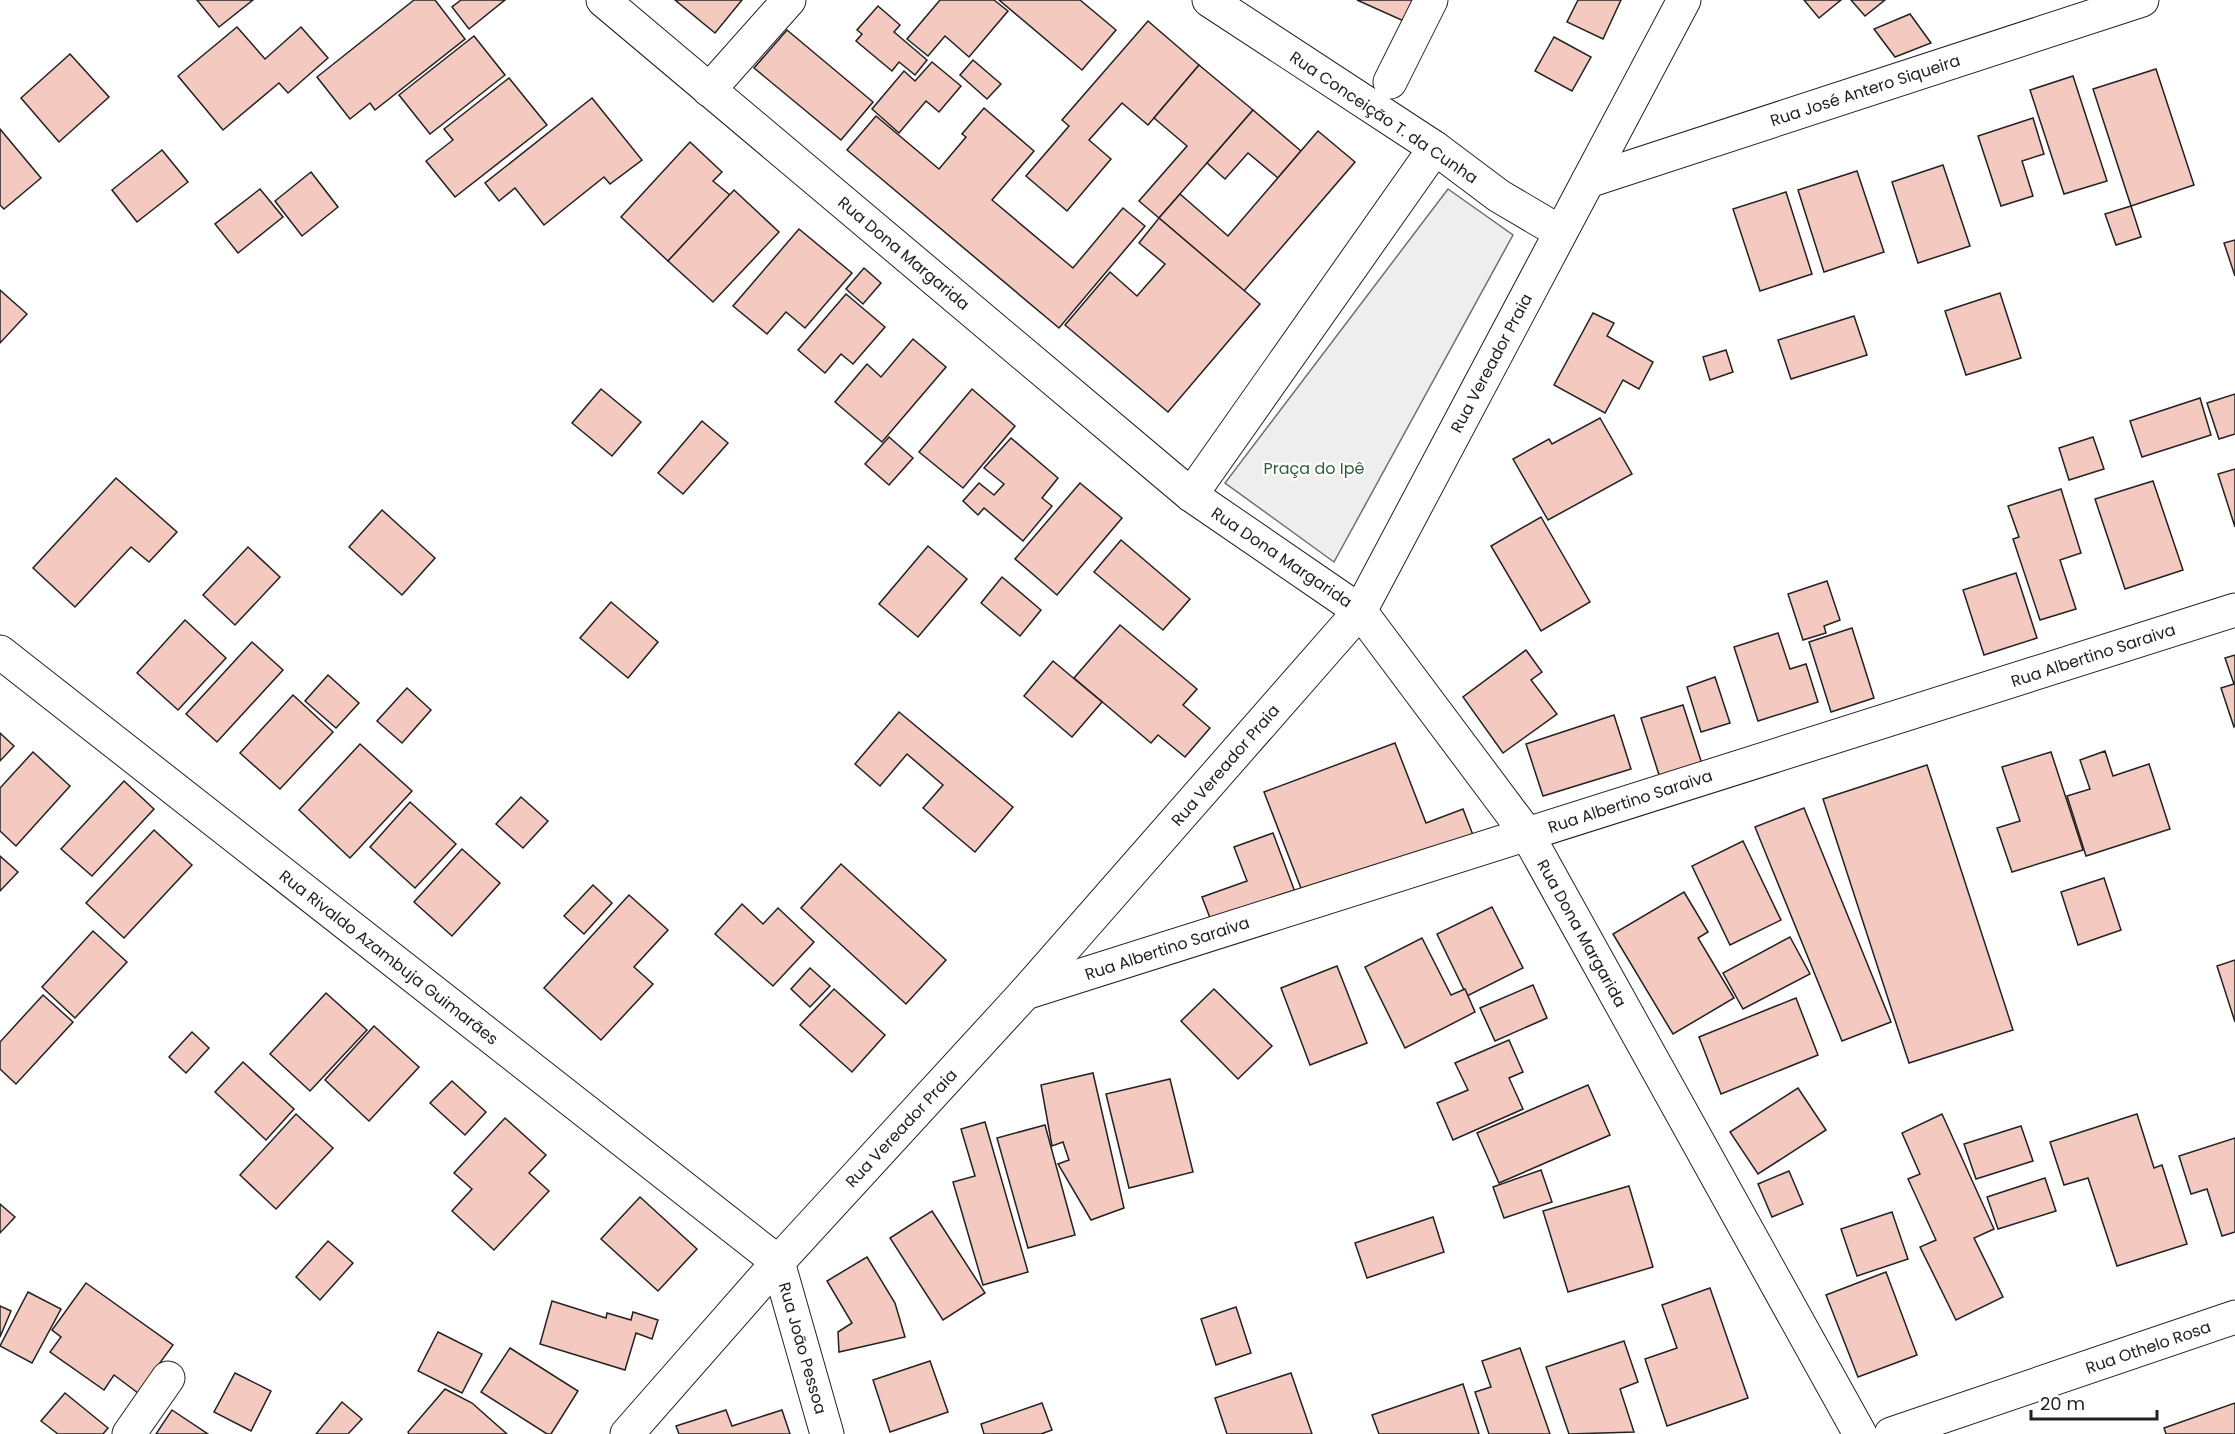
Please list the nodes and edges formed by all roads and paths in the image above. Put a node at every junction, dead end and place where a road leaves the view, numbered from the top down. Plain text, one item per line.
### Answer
1 (603, 0) edge
2 (789, 0) edge
3 (1209, 0) edge
4 (1431, 0) edge
5 (1684, 0) edge
6 (2142, 0) edge
7 (1390, 82) dead end
8 (710, 90) junction
9 (1435, 148) junction
10 (1588, 181) junction
11 (1560, 232) junction
12 (1191, 495) junction
13 (2235, 610) edge
14 (1360, 611) junction
15 (0, 652) edge
16 (1527, 834) junction
17 (1025, 993) junction
18 (778, 1262) junction
19 (2235, 1317) edge
20 (168, 1377) dead end
21 (129, 1434) edge
22 (627, 1434) edge
23 (827, 1434) edge
24 (1860, 1434) edge
25 (1891, 1434) edge

1 - 8 street, Rua Dona Margarida
2 - 8 street
3 - 9 street, Rua Conceição T. da Cunha
4 - 7 street
5 - 10 street, Rua Vereador Praia
6 - 10 street, Rua José Antero Siqueira
8 - 12 street, Rua Dona Margarida
9 - 11 street, Rua Conceição T. da Cunha
9 - 12 street
10 - 11 street, Rua Vereador Praia
11 - 14 street, Rua Vereador Praia
12 - 14 street, Rua Dona Margarida
13 - 16 street, Rua Albertino Saraiva
14 - 16 street, Rua Dona Margarida
14 - 17 street, Rua Vereador Praia
15 - 18 street, Rua Rivaldo Azambuja Guimarães
16 - 17 street, Rua Albertino Saraiva
16 - 24 street, Rua Dona Margarida
17 - 18 street, Rua Vereador Praia
18 - 22 street, Rua Vereador Praia
18 - 23 street, Rua João Pessoa
19 - 25 street, Rua Othelo Rosa
20 - 21 street

